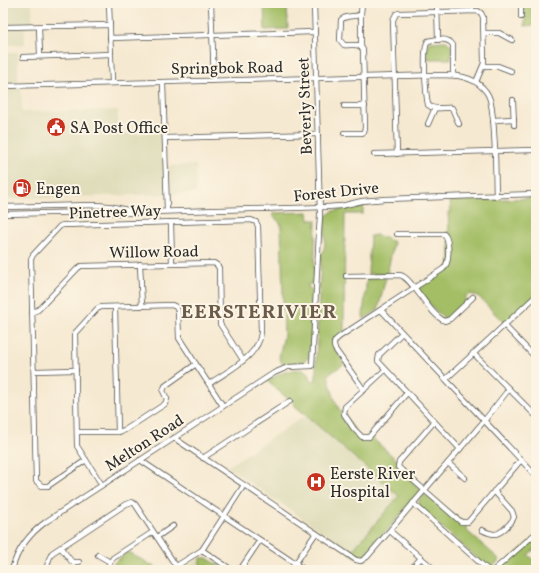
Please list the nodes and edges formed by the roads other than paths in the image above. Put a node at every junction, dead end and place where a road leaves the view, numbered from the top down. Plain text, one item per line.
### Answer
1 (109, 3) edge
2 (211, 3) edge
3 (314, 3) edge
4 (362, 3) edge
5 (437, 3) edge
6 (521, 4) edge
7 (536, 5) edge
8 (437, 12) junction
9 (361, 14) junction
10 (521, 17) dead end
11 (110, 25) junction
12 (39, 27) junction
13 (3, 28) edge
14 (315, 32) junction
15 (484, 33) junction
16 (212, 35) junction
17 (110, 38) junction
18 (438, 40) junction
19 (512, 40) dead end
20 (361, 46) junction
21 (111, 54) junction
22 (40, 55) junction
23 (23, 57) dead end
24 (484, 66) junction
25 (511, 72) dead end
26 (426, 75) junction
27 (453, 75) junction
28 (395, 76) junction
29 (364, 77) junction
30 (316, 78) junction
31 (214, 80) junction
32 (162, 82) junction
33 (476, 82) junction
34 (112, 83) junction
35 (3, 86) edge
36 (513, 100) dead end
37 (344, 106) dead end
38 (365, 106) junction
39 (436, 108) junction
40 (514, 118) junction
41 (493, 120) junction
42 (428, 124) dead end
43 (459, 124) dead end
44 (514, 125) dead end
45 (318, 134) junction
46 (344, 134) dead end
47 (165, 138) junction
48 (534, 150) edge
49 (494, 152) junction
50 (374, 154) dead end
51 (397, 154) junction
52 (536, 194) edge
53 (496, 196) junction
54 (3, 207) edge
55 (320, 207) junction
56 (167, 211) junction
57 (139, 212) junction
58 (3, 214) edge
59 (171, 222) junction
60 (397, 234) dead end
61 (140, 264) junction
62 (172, 264) junction
63 (346, 276) dead end
64 (414, 288) junction
65 (536, 296) edge
66 (474, 297) dead end
67 (142, 306) junction
68 (115, 307) junction
69 (381, 310) junction
70 (32, 312) junction
71 (504, 325) junction
72 (402, 333) junction
73 (474, 353) junction
74 (535, 356) edge
75 (243, 360) junction
76 (196, 364) junction
77 (312, 366) joint
78 (76, 370) junction
79 (385, 370) junction
80 (34, 371) junction
81 (446, 379) junction
82 (209, 384) junction
83 (509, 389) junction
84 (364, 390) junction
85 (407, 393) junction
86 (290, 402) dead end
87 (223, 406) junction
88 (536, 416) edge
89 (484, 421) junction
90 (434, 422) junction
91 (77, 432) junction
92 (118, 432) junction
93 (174, 438) junction
94 (460, 449) junction
95 (203, 458) junction
96 (86, 460) junction
97 (140, 460) junction
98 (521, 460) junction
99 (448, 464) junction
100 (536, 476) edge
101 (465, 478) dead end
102 (102, 485) junction
103 (244, 486) junction
104 (424, 490) junction
105 (494, 491) junction
106 (413, 503) junction
107 (224, 516) junction
108 (173, 526) dead end
109 (482, 530) dead end
110 (390, 531) junction
111 (153, 532) junction
112 (316, 533) junction
113 (536, 533) edge
114 (157, 537) junction
115 (260, 540) junction
116 (61, 548) junction
117 (202, 550) junction
118 (98, 555) dead end
119 (421, 558) junction
120 (79, 562) dead end
121 (110, 562) junction
122 (295, 564) junction
123 (176, 566) junction
124 (12, 570) edge
125 (46, 570) edge
126 (108, 570) edge
127 (170, 570) edge
128 (232, 570) edge
129 (240, 570) edge
130 (305, 570) edge
131 (410, 570) edge
132 (435, 570) edge
133 (488, 570) edge
134 (494, 570) edge

1 - 11 street
2 - 16 street
3 - 14 street, Beverly Street
4 - 9 street
5 - 8 street
6 - 7 street
6 - 10 street
8 - 15 street
8 - 18 street
8 - 28 street
9 - 20 street
9 - 20 street
11 - 12 street
11 - 17 street
12 - 13 street
12 - 22 street
14 - 16 street
14 - 30 street, Beverly Street
15 - 19 street
15 - 24 street
16 - 17 street
16 - 31 street
17 - 21 street
18 - 26 street
18 - 27 street
20 - 29 street
21 - 22 street
21 - 34 street
22 - 23 street
24 - 25 street
24 - 33 street
26 - 27 street, Springbok Road
26 - 28 street, Springbok Road
26 - 39 street
27 - 33 street, Springbok Road
28 - 29 street, Springbok Road
28 - 51 street
29 - 30 street, Springbok Road
29 - 38 street
30 - 31 street, Springbok Road
30 - 45 street, Beverly Street
31 - 32 street, Springbok Road
32 - 34 street, Springbok Road
32 - 47 street
33 - 41 street
34 - 35 street, Springbok Road
36 - 40 street
37 - 38 street
38 - 46 street
39 - 42 street
39 - 43 street
40 - 41 street
40 - 44 street
41 - 49 street
45 - 47 street
45 - 55 street, Beverly Street
47 - 56 street
48 - 49 street
49 - 51 street
49 - 53 street
50 - 51 street
52 - 53 street, Forest Drive
53 - 55 street, Forest Drive
54 - 57 street, Forest Drive
55 - 56 street, Forest Drive
55 - 77 street, Beverly Street
56 - 57 street, Forest Drive
57 - 58 street, Forest Drive
59 - 62 street
59 - 70 street, Pinetree Way
59 - 75 street, Pinetree Way
60 - 64 street
61 - 62 street, Willow Road
61 - 67 street
61 - 70 street, Willow Road
62 - 75 street, Willow Road
63 - 64 street
64 - 66 street
64 - 69 street
65 - 71 street
67 - 68 street
67 - 76 street
68 - 78 street
68 - 92 street
69 - 72 street
69 - 84 street
70 - 80 street, Pinetree Way
71 - 73 street
71 - 74 street
72 - 79 street
72 - 81 street
73 - 81 street
73 - 83 street
75 - 82 street
76 - 82 street
76 - 92 street
77 - 87 street, Melton Road
78 - 80 street
78 - 91 street
79 - 84 street
79 - 85 street
80 - 96 street, Pinetree Way
81 - 89 street
82 - 87 street
83 - 88 street
83 - 89 street
84 - 85 street
85 - 90 street
86 - 95 street
87 - 93 street, Melton Road
89 - 94 street
89 - 98 street
90 - 94 street
90 - 104 street
91 - 92 street
91 - 96 street
93 - 95 street
93 - 97 street, Melton Road
94 - 99 street
95 - 103 street
96 - 102 street
97 - 102 street, Melton Road
97 - 107 street
98 - 100 street
98 - 105 street
99 - 101 street
99 - 104 street
102 - 124 street, Melton Road
103 - 107 street
103 - 112 street
104 - 105 street
104 - 106 street
105 - 109 street
106 - 110 street
106 - 133 street
107 - 115 street
107 - 117 street
108 - 114 street
110 - 112 street
110 - 119 street
111 - 114 street
111 - 116 street
111 - 121 street
112 - 122 street
113 - 134 street
114 - 123 street
115 - 122 street
115 - 129 street
116 - 120 street
116 - 125 street
117 - 123 street
117 - 128 street
118 - 121 street
119 - 131 street
119 - 132 street
121 - 126 street
122 - 130 street
123 - 127 street

